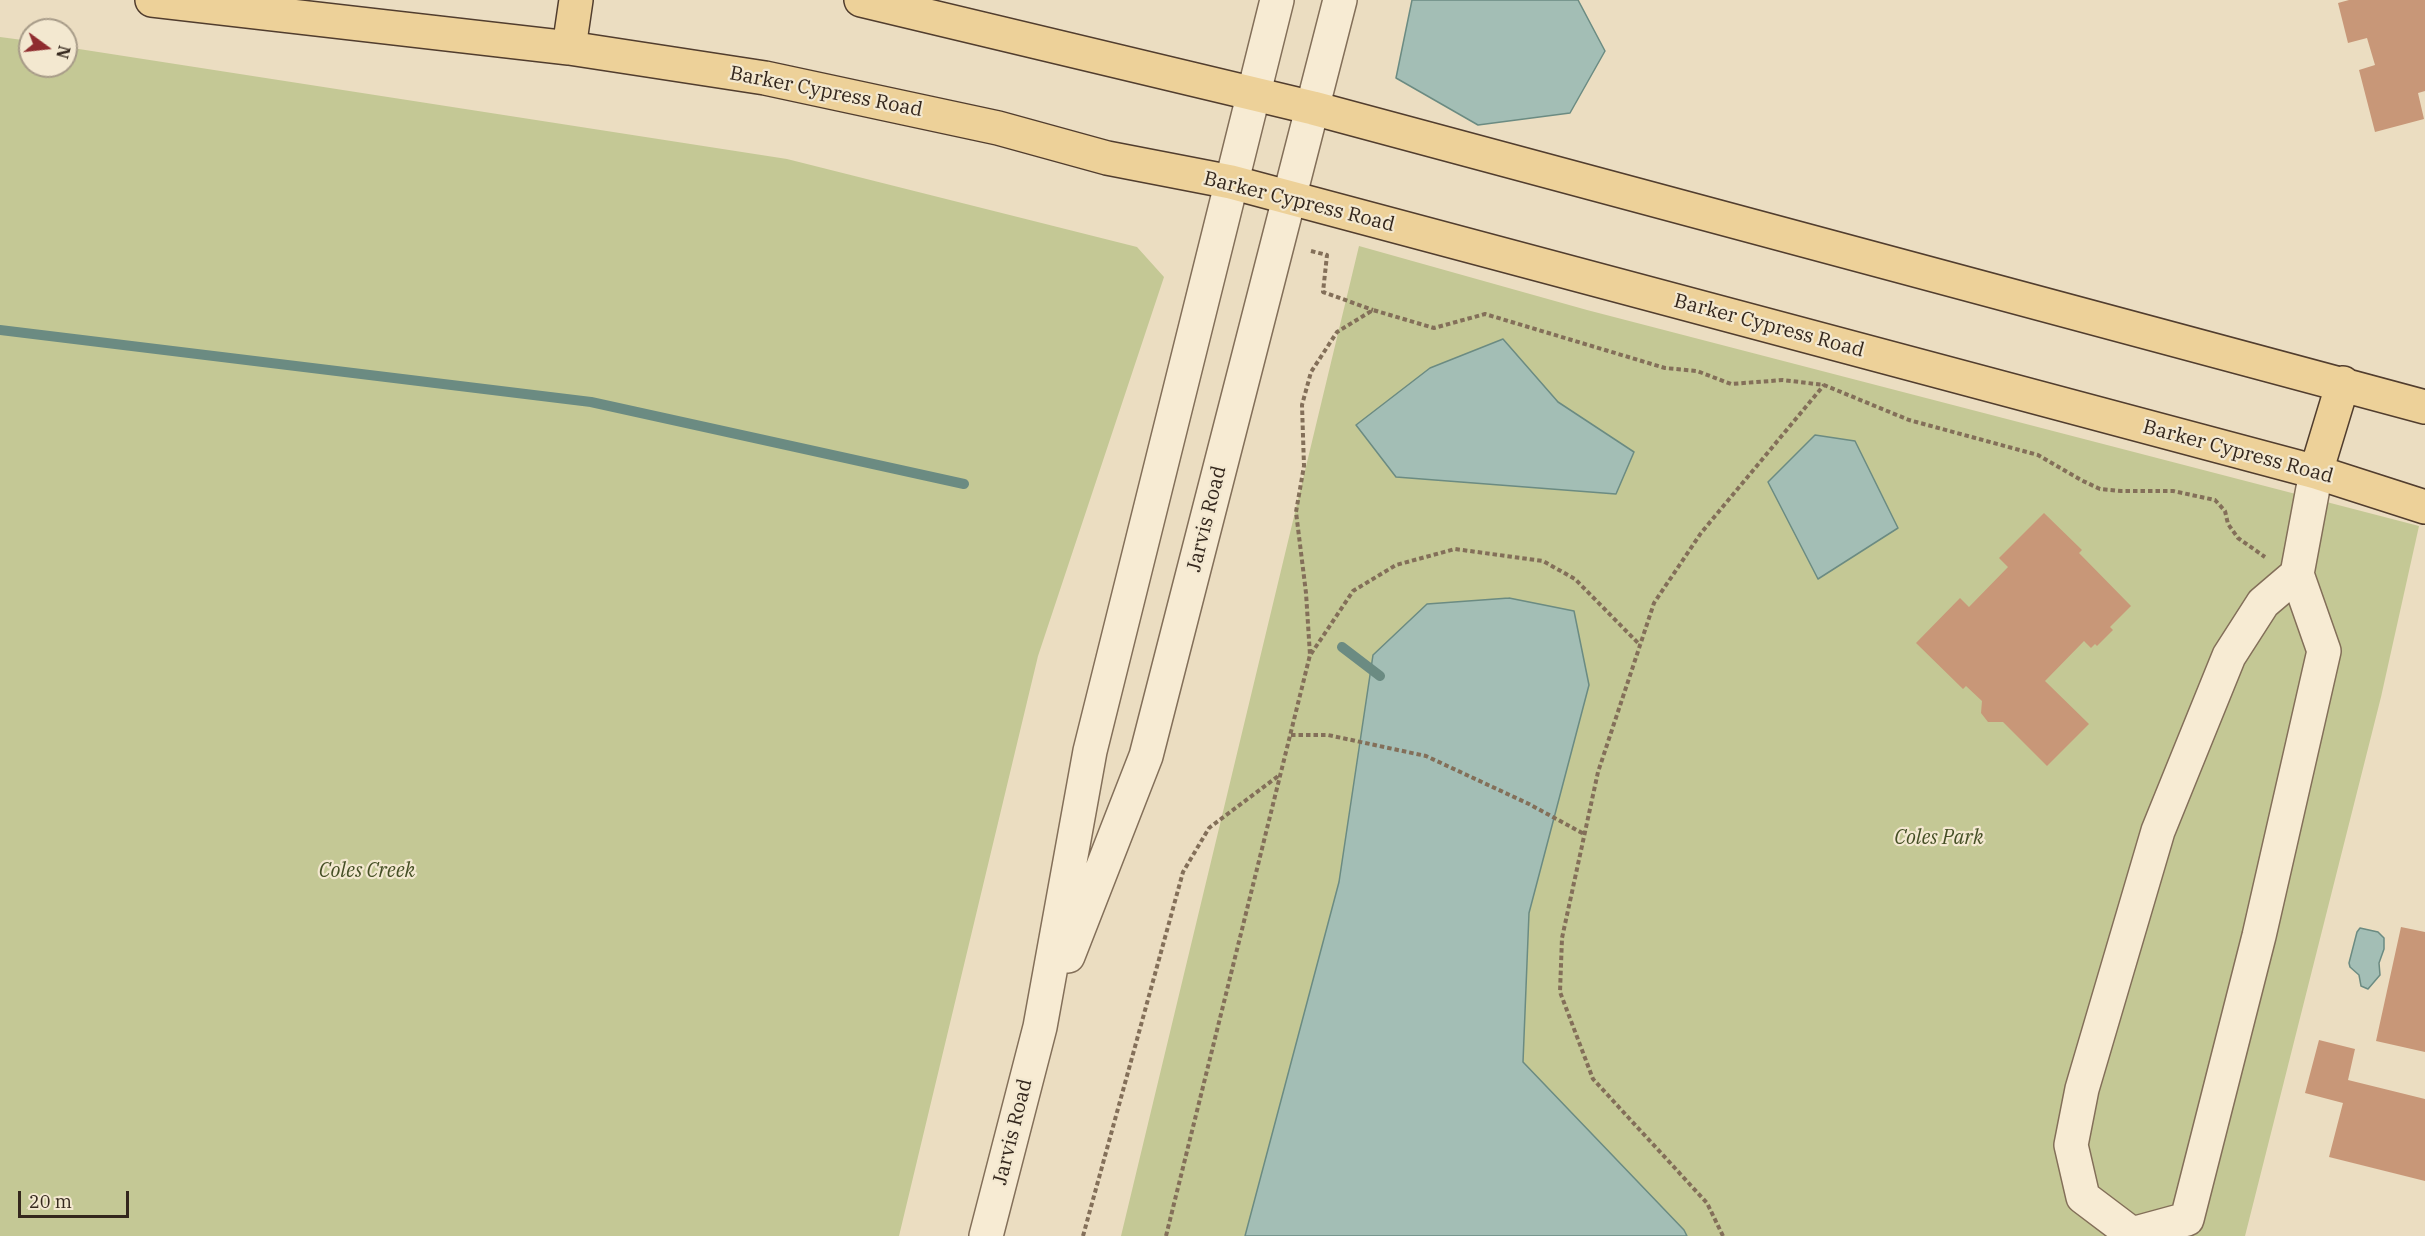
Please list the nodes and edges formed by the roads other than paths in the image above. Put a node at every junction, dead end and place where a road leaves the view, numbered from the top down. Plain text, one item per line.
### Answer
1 (152, 0) edge
2 (576, 0) edge
3 (861, 0) edge
4 (1277, 0) edge
5 (1340, 0) edge
6 (569, 48) junction
7 (1254, 93) junction
8 (1313, 108) junction
9 (1231, 182) junction
10 (1288, 198) junction
11 (2343, 383) junction
12 (2425, 407) edge
13 (2316, 472) junction
14 (2425, 507) edge
15 (2297, 574) junction
16 (1040, 1027) junction
17 (986, 1236) edge

1 - 6 main road, Barker Cypress Road
2 - 6 main road
3 - 7 main road
4 - 7 street, Jarvis Road
5 - 8 street, Jarvis Road
6 - 9 main road, Barker Cypress Road
7 - 8 main road
7 - 9 street, Jarvis Road
8 - 10 street, Jarvis Road
8 - 11 main road
9 - 10 main road, Barker Cypress Road
9 - 16 street, Jarvis Road
10 - 13 main road, Barker Cypress Road
10 - 16 street, Jarvis Road
11 - 12 main road
11 - 13 main road
13 - 14 main road, Barker Cypress Road
13 - 15 street
15 - 15 street
16 - 17 street, Jarvis Road

